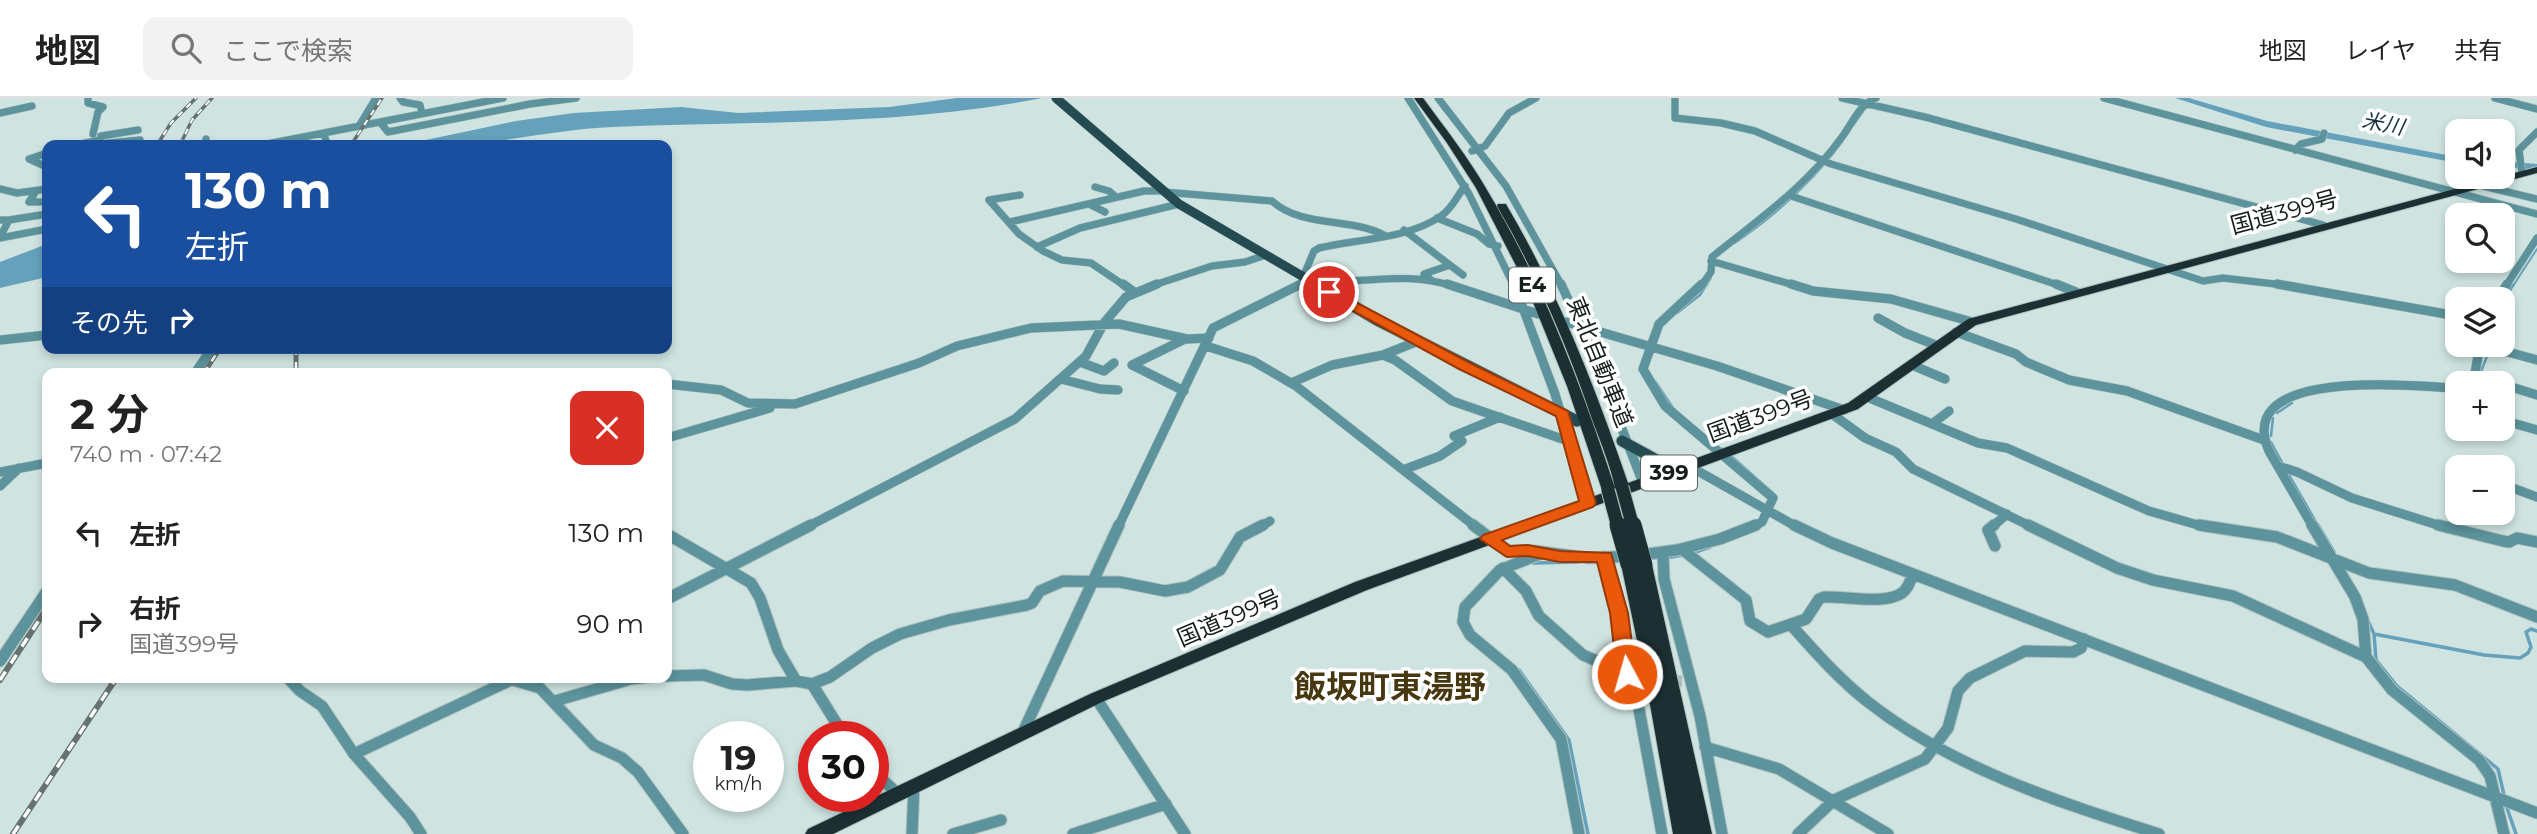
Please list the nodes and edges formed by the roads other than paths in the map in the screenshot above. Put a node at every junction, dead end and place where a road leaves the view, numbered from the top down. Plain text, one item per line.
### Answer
1 (88, 98) edge
2 (376, 98) edge
3 (400, 98) edge
4 (504, 98) edge
5 (576, 98) edge
6 (1408, 98) edge
7 (1418, 98) edge
8 (1427, 98) edge
9 (1438, 98) edge
10 (1536, 98) edge
11 (1675, 98) edge
12 (1842, 98) edge
13 (1877, 98) edge
14 (2105, 98) edge
15 (2142, 98) edge
16 (2495, 98) edge
17 (2537, 98) edge
18 (547, 100) edge
19 (1058, 100) edge
20 (2127, 104) junction
21 (2520, 104) junction
22 (28, 105) dead end
23 (1866, 105) junction
24 (515, 107) junction
25 (2537, 109) edge
26 (433, 112) junction
27 (0, 113) edge
28 (422, 114) junction
29 (380, 122) junction
30 (438, 122) junction
31 (359, 126) junction
32 (138, 130) dead end
33 (2537, 132) edge
34 (324, 133) junction
35 (81, 134) dead end
36 (2324, 135) dead end
37 (98, 140) edge
38 (140, 140) dead end
39 (296, 140) edge
40 (326, 140) edge
41 (2296, 149) junction
42 (1476, 150) junction
43 (42, 155) edge
44 (1827, 163) junction
45 (42, 165) edge
46 (2520, 168) junction
47 (2515, 170) edge
48 (2537, 170) edge
49 (1465, 186) junction
50 (1095, 187) dead end
51 (0, 189) edge
52 (2457, 189) edge
53 (2496, 189) edge
54 (42, 190) edge
55 (36, 191) junction
56 (2450, 191) junction
57 (1164, 192) junction
58 (1018, 193) dead end
59 (1116, 197) junction
60 (1793, 197) junction
61 (2537, 199) edge
62 (40, 202) dead end
63 (1180, 204) junction
64 (1091, 205) junction
65 (1105, 212) dead end
66 (2537, 214) edge
67 (42, 215) edge
68 (1437, 218) junction
69 (4, 220) edge
70 (1010, 222) junction
71 (2323, 225) junction
72 (42, 230) edge
73 (1404, 230) junction
74 (1384, 235) junction
75 (0, 237) edge
76 (2537, 238) edge
77 (1498, 246) junction
78 (1037, 247) junction
79 (1266, 255) junction
80 (1714, 261) junction
81 (1450, 265) junction
82 (2164, 268) junction
83 (1463, 275) dead end
84 (1305, 278) junction
85 (1430, 279) junction
86 (2506, 287) edge
87 (1134, 292) junction
88 (2076, 292) junction
89 (1527, 311) junction
90 (1538, 314) dead end
91 (2445, 314) edge
92 (1878, 318) dead end
93 (1566, 321) dead end
94 (1972, 321) junction
95 (1104, 323) junction
96 (1579, 325) junction
97 (1956, 332) junction
98 (42, 336) edge
99 (1185, 339) junction
100 (0, 340) edge
101 (1418, 341) junction
102 (1207, 342) junction
103 (1938, 346) junction
104 (1654, 348) junction
105 (2515, 354) edge
106 (1383, 355) junction
107 (2537, 360) edge
108 (1080, 362) junction
109 (1114, 363) dead end
110 (1912, 365) junction
111 (1061, 379) junction
112 (1945, 379) dead end
113 (1291, 383) junction
114 (672, 385) edge
115 (2445, 388) edge
116 (2515, 388) edge
117 (1118, 390) dead end
118 (1184, 391) junction
119 (2537, 394) edge
120 (1867, 397) junction
121 (782, 404) junction
122 (1949, 411) dead end
123 (1838, 412) junction
124 (1563, 414) junction
125 (1500, 417) junction
126 (1577, 421) dead end
127 (1932, 424) junction
128 (2515, 424) edge
129 (2537, 430) edge
130 (672, 437) edge
131 (2264, 440) junction
132 (1571, 442) junction
133 (1625, 442) junction
134 (1721, 454) junction
135 (42, 464) edge
136 (2282, 467) junction
137 (20, 468) junction
138 (1683, 469) junction
139 (1403, 470) junction
140 (0, 472) edge
141 (1643, 483) junction
142 (0, 486) edge
143 (1615, 488) junction
144 (2515, 489) edge
145 (2537, 497) edge
146 (1587, 503) junction
147 (1773, 513) junction
148 (2007, 514) junction
149 (1270, 521) dead end
150 (672, 537) edge
151 (1489, 539) junction
152 (2537, 541) edge
153 (1995, 545) dead end
154 (1544, 553) junction
155 (1686, 553) junction
156 (1663, 557) junction
157 (2333, 559) junction
158 (1605, 560) junction
159 (1637, 565) junction
160 (723, 569) junction
161 (1506, 570) junction
162 (1913, 574) junction
163 (1094, 581) junction
164 (672, 596) edge
165 (42, 598) edge
166 (2537, 617) edge
167 (1791, 625) junction
168 (2084, 639) junction
169 (2366, 657) junction
170 (0, 661) edge
171 (672, 676) edge
172 (1632, 678) junction
173 (796, 681) junction
174 (293, 683) edge
175 (504, 683) edge
176 (528, 683) edge
177 (617, 683) edge
178 (813, 684) junction
179 (1097, 698) junction
180 (555, 701) junction
181 (835, 721) edge
182 (1023, 732) junction
183 (1937, 745) junction
184 (1704, 747) junction
185 (354, 754) junction
186 (914, 785) junction
187 (889, 786) edge
188 (897, 793) junction
189 (2495, 797) junction
190 (1834, 800) junction
191 (1166, 804) junction
192 (2537, 813) edge
193 (1001, 820) dead end
194 (421, 834) edge
195 (683, 834) edge
196 (815, 834) edge
197 (912, 834) edge
198 (953, 834) edge
199 (1073, 834) edge
200 (1185, 834) edge
201 (1578, 834) edge
202 (1662, 834) edge
203 (1683, 834) edge
204 (1702, 834) edge
205 (1722, 834) edge
206 (1798, 834) edge
207 (1888, 834) edge
208 (2159, 834) edge
209 (2504, 834) edge

1 - 37 street
2 - 31 street
3 - 28 street
4 - 24 street
4 - 26 street
5 - 18 street
6 - 49 street
7 - 143 highway, 東北自動車道 / E4
8 - 143 highway, 東北自動車道 / E4
9 - 42 street
10 - 42 street
11 - 44 street
12 - 23 street
13 - 23 street
14 - 20 street
15 - 20 street
16 - 21 street
17 - 21 street
18 - 24 street
19 - 57 main road
20 - 41 street
21 - 25 street
22 - 27 street
23 - 44 street
23 - 71 street
24 - 30 street
26 - 28 street
26 - 30 street
28 - 29 street
29 - 30 street
29 - 31 street
31 - 34 street
32 - 37 street
33 - 46 street
34 - 39 street
34 - 40 street
35 - 37 street
36 - 41 street
37 - 38 street
41 - 56 street
42 - 96 street
43 - 45 street
44 - 60 street
44 - 82 street
46 - 47 highway, 国道399号 / 399
46 - 48 highway, 国道399号 / 399
49 - 68 street
49 - 77 street
50 - 59 street
51 - 55 street
52 - 56 highway, 国道399号 / 399
53 - 61 street
54 - 55 street
55 - 62 street
56 - 66 street
56 - 71 highway, 国道399号 / 399
57 - 59 street
57 - 63 main road
57 - 74 street
58 - 70 street
59 - 64 street
60 - 80 street
60 - 88 street
63 - 78 street
63 - 79 main road
64 - 65 street
64 - 70 street
67 - 69 street
68 - 73 street
68 - 77 street
69 - 75 street
70 - 78 street
71 - 82 highway, 国道399号 / 399
72 - 75 street
73 - 74 street
73 - 81 street
74 - 84 street
76 - 86 street
77 - 89 street
78 - 87 street
79 - 84 main road
79 - 87 street
80 - 94 street
80 - 104 street
81 - 83 street
81 - 85 street
82 - 88 highway, 国道399号 / 399
82 - 91 street
84 - 85 street
84 - 101 main road
84 - 102 street
85 - 89 street
87 - 95 street
88 - 94 highway, 国道399号 / 399
89 - 90 street
89 - 124 street
92 - 103 street
93 - 96 street
94 - 97 highway, 国道399号 / 399
95 - 99 street
95 - 108 street
95 - 121 street
96 - 104 street
96 - 133 street
97 - 103 highway, 国道399号 / 399
97 - 131 street
98 - 100 street
99 - 102 street
99 - 118 street
101 - 106 street
101 - 124 main road
102 - 113 street
102 - 118 street
103 - 110 highway, 国道399号 / 399
104 - 123 street
104 - 134 street
105 - 107 street
106 - 113 street
106 - 125 street
108 - 109 street
108 - 111 street
110 - 112 street
110 - 120 highway, 国道399号 / 399
111 - 117 street
111 - 160 street
113 - 139 street
114 - 121 street
115 - 131 street
116 - 119 street
118 - 163 street
120 - 123 highway, 国道399号 / 399
120 - 127 street
121 - 130 street
122 - 127 street
123 - 134 highway, 国道399号 / 399
123 - 148 street
124 - 126 main road
124 - 132 street
125 - 132 street
125 - 139 street
127 - 157 street
128 - 129 street
131 - 136 street
132 - 146 street
133 - 138 main road
133 - 141 street
134 - 138 highway, 国道399号 / 399
134 - 147 street
135 - 137 street
136 - 152 street
136 - 157 street
137 - 140 street
137 - 142 street
138 - 141 highway, 国道399号 / 399
138 - 147 street
139 - 151 street
141 - 146 highway, 国道399号 / 399
143 - 159 highway, 東北自動車道 / E4, bridge
144 - 145 street
146 - 151 highway, 国道399号 / 399
147 - 155 street
147 - 162 street
148 - 153 street
148 - 169 street
149 - 163 street
150 - 160 street
151 - 154 street
151 - 179 highway, 国道399号 / 399
154 - 158 street
154 - 161 street
155 - 156 street
155 - 167 street
156 - 158 street
156 - 184 street
157 - 166 street
157 - 169 street
158 - 172 street
159 - 203 highway, 東北自動車道 / E4
159 - 204 highway, 東北自動車道 / E4
160 - 164 street
160 - 173 street
161 - 172 street
161 - 201 street
162 - 167 street
162 - 168 street
163 - 178 street
163 - 182 street
165 - 170 street
167 - 183 street
168 - 183 street
168 - 189 street
169 - 189 street
171 - 173 street
172 - 202 street
173 - 178 street
174 - 185 street
175 - 185 street
176 - 180 street
177 - 180 street
178 - 181 street
179 - 182 highway, 国道399号 / 399
179 - 191 street
180 - 195 street
182 - 186 highway, 国道399号 / 399
183 - 190 street
183 - 208 street
184 - 190 street
184 - 205 street
185 - 194 street
186 - 188 highway, 国道399号 / 399
186 - 197 street
187 - 188 street
188 - 196 highway, 国道399号 / 399
189 - 192 street
189 - 209 street
190 - 206 street
190 - 207 street
191 - 199 street
191 - 200 street
193 - 198 street

